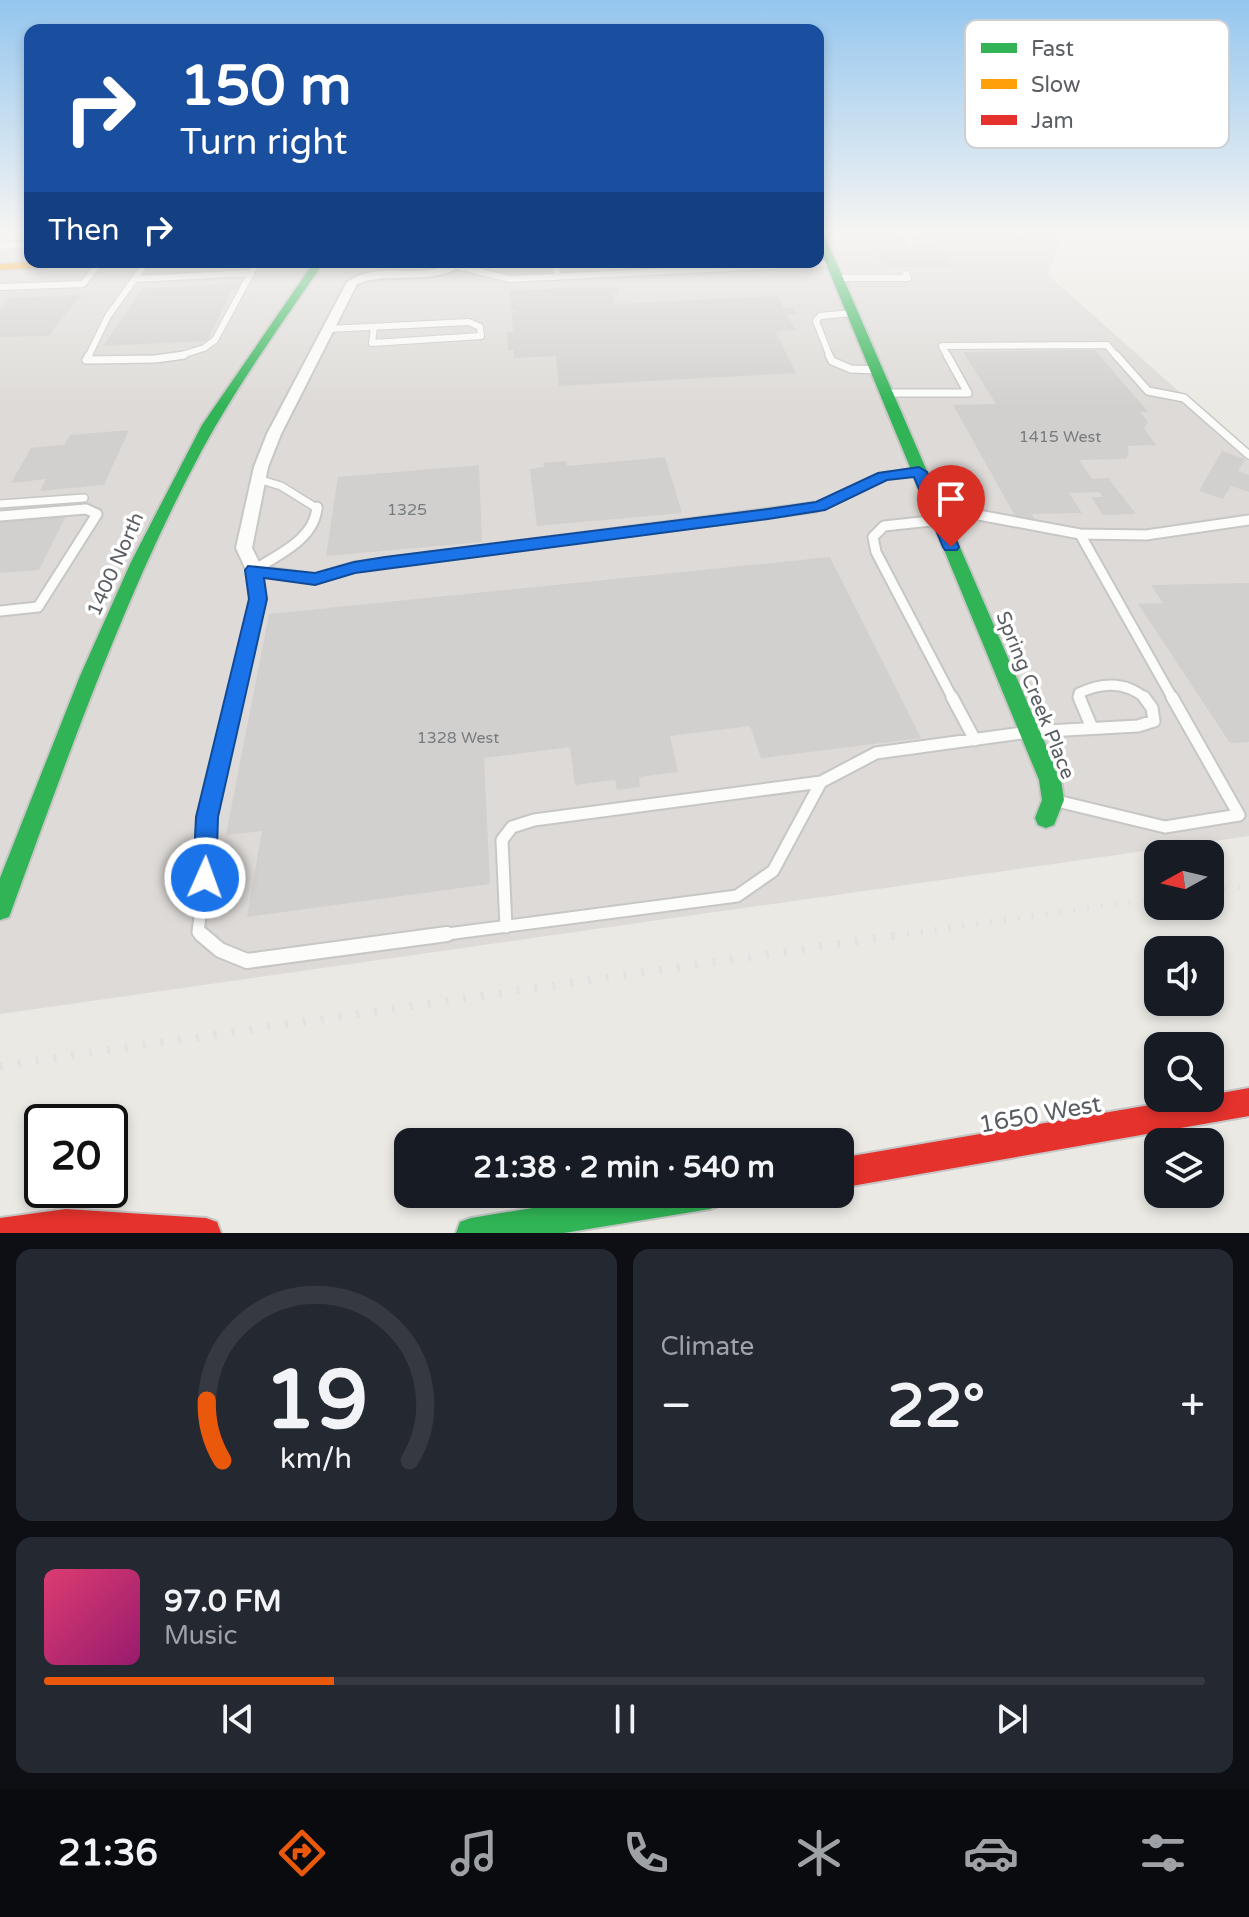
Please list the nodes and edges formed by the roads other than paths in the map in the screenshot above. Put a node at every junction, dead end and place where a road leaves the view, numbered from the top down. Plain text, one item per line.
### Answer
1 (127, 292) edge
2 (241, 292) edge
3 (299, 292) edge
4 (348, 292) edge
5 (843, 292) edge
6 (852, 313) junction
7 (374, 327) junction
8 (328, 329) junction
9 (877, 370) junction
10 (886, 393) junction
11 (1249, 455) edge
12 (919, 472) junction
13 (258, 479) junction
14 (84, 498) dead end
15 (0, 504) edge
16 (937, 513) junction
17 (0, 516) edge
18 (1249, 520) edge
19 (1080, 534) junction
20 (254, 570) junction
21 (0, 611) edge
22 (1092, 728) junction
23 (1029, 732) junction
24 (975, 740) junction
25 (821, 782) junction
26 (1053, 800) junction
27 (1046, 818) dead end
28 (0, 909) edge
29 (506, 927) junction
30 (1249, 1102) edge
31 (854, 1171) edge
32 (624, 1208) edge
33 (0, 1233) edge
34 (206, 1233) edge
35 (471, 1233) edge

1 - 2 lane
3 - 28 street, 1400 North
4 - 8 street
5 - 6 street, Spring Creek Place
6 - 9 street, Spring Creek Place
6 - 9 lane
7 - 7 lane
7 - 8 lane
8 - 13 street
9 - 10 street, Spring Creek Place
10 - 11 lane
10 - 12 street, Spring Creek Place
12 - 16 street, Spring Creek Place
12 - 20 lane
13 - 20 street
13 - 20 lane
14 - 15 lane
16 - 19 lane
16 - 23 street, Spring Creek Place
16 - 24 lane
17 - 21 lane
18 - 19 lane
19 - 26 lane
20 - 29 lane
22 - 22 lane
22 - 23 lane
23 - 24 lane
23 - 26 street, Spring Creek Place
24 - 25 lane
25 - 29 lane
25 - 29 lane
26 - 27 street, Spring Creek Place
30 - 31 street, 1650 West
32 - 35 street
33 - 34 street

